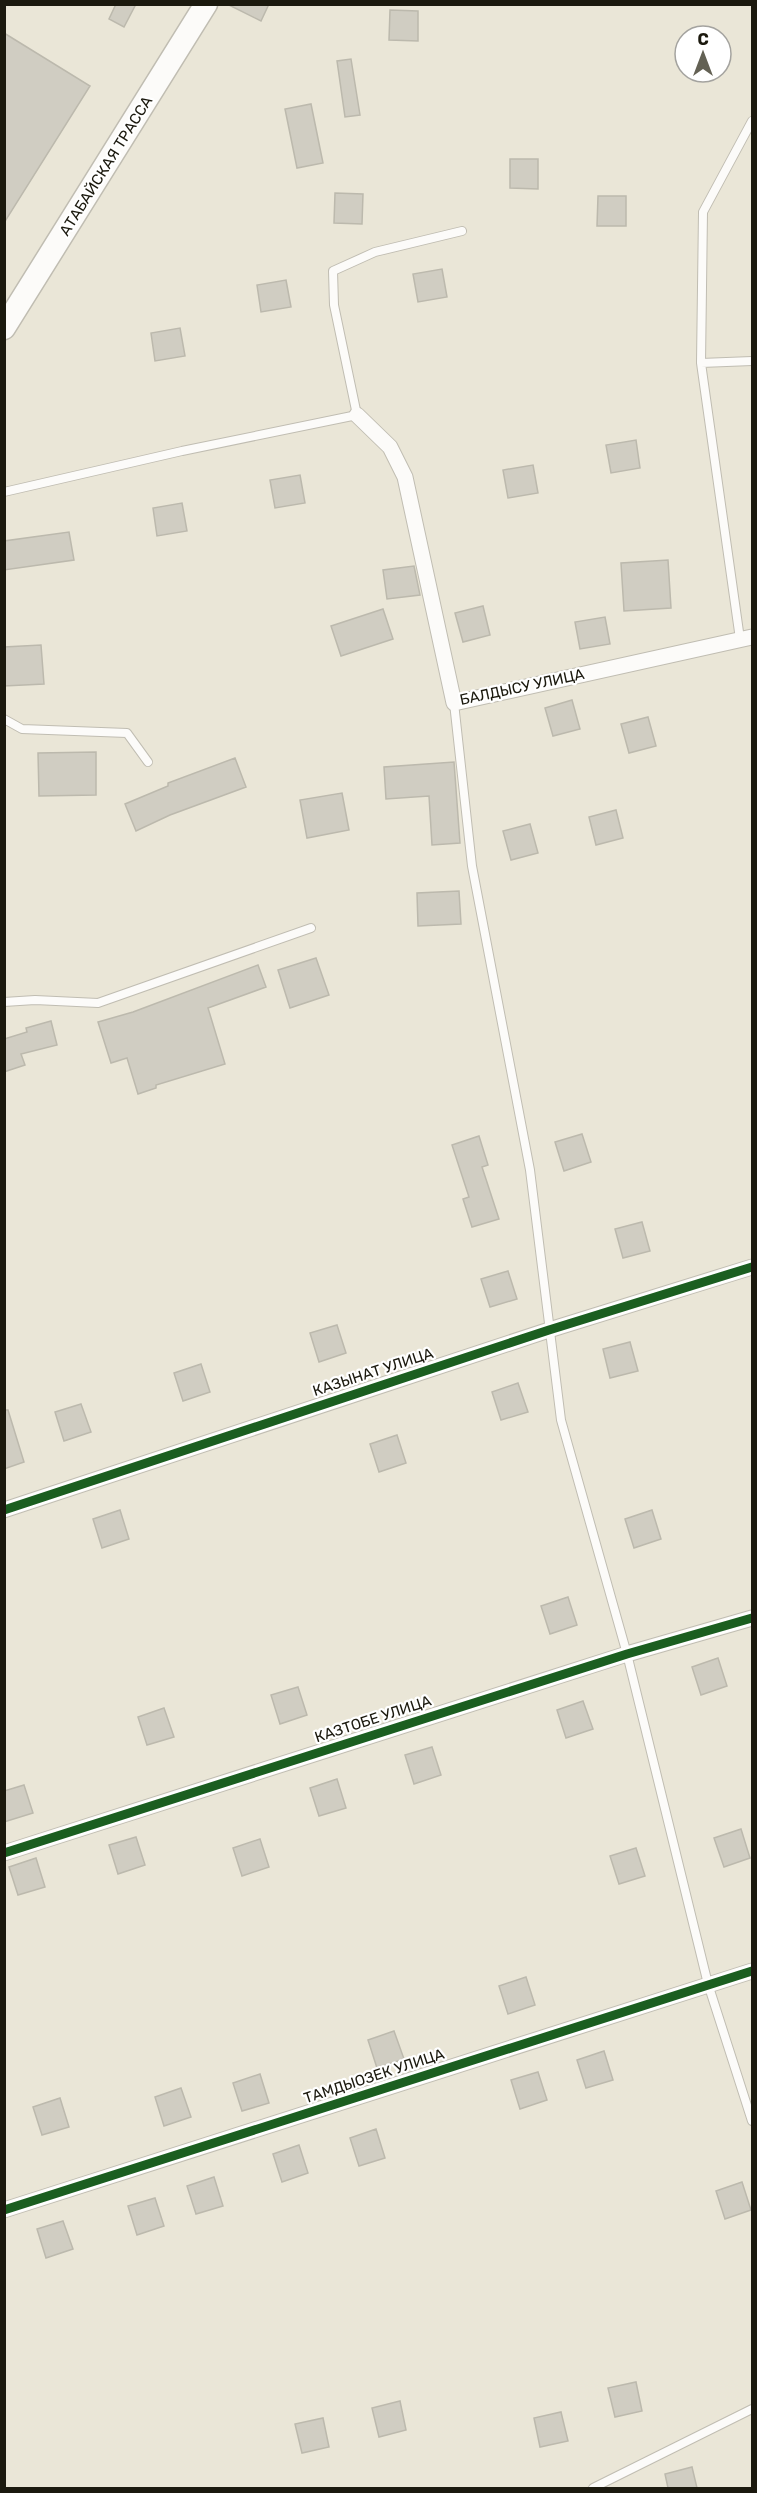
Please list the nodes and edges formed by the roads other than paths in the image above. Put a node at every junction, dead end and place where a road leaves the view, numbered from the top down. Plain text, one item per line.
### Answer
1 (206, 4) edge
2 (753, 121) edge
3 (462, 231) dead end
4 (4, 328) edge
5 (753, 361) edge
6 (701, 363) junction
7 (357, 415) junction
8 (4, 492) edge
9 (746, 638) edge
10 (454, 703) junction
11 (4, 719) edge
12 (148, 762) dead end
13 (311, 928) dead end
14 (4, 1002) edge
15 (753, 1268) edge
16 (549, 1330) junction
17 (4, 1510) edge
18 (753, 1618) edge
19 (627, 1654) junction
20 (4, 1853) edge
21 (753, 1971) edge
22 (708, 1984) junction
23 (753, 2121) edge
24 (4, 2210) edge
25 (753, 2409) edge
26 (593, 2488) edge

1 - 4 main road, АТАБАЙСКАЯ ТРАССА
2 - 6 lane
3 - 7 lane
5 - 6 lane
6 - 9 lane
7 - 8 lane
7 - 10 street, БАЛДЫСУ УЛИЦА
9 - 10 street, БАЛДЫСУ УЛИЦА
10 - 16 lane
11 - 12 lane
13 - 14 lane
15 - 16 street, КАЗЫНАТ УЛИЦА
16 - 17 street, КАЗЫНАТ УЛИЦА
16 - 19 lane
18 - 19 street, КАЗТОБЕ УЛИЦА
19 - 20 street, КАЗТОБЕ УЛИЦА
19 - 22 lane
21 - 22 street, ТАМДЫОЗЕК УЛИЦА
22 - 23 lane
22 - 24 street, ТАМДЫОЗЕК УЛИЦА
25 - 26 lane

